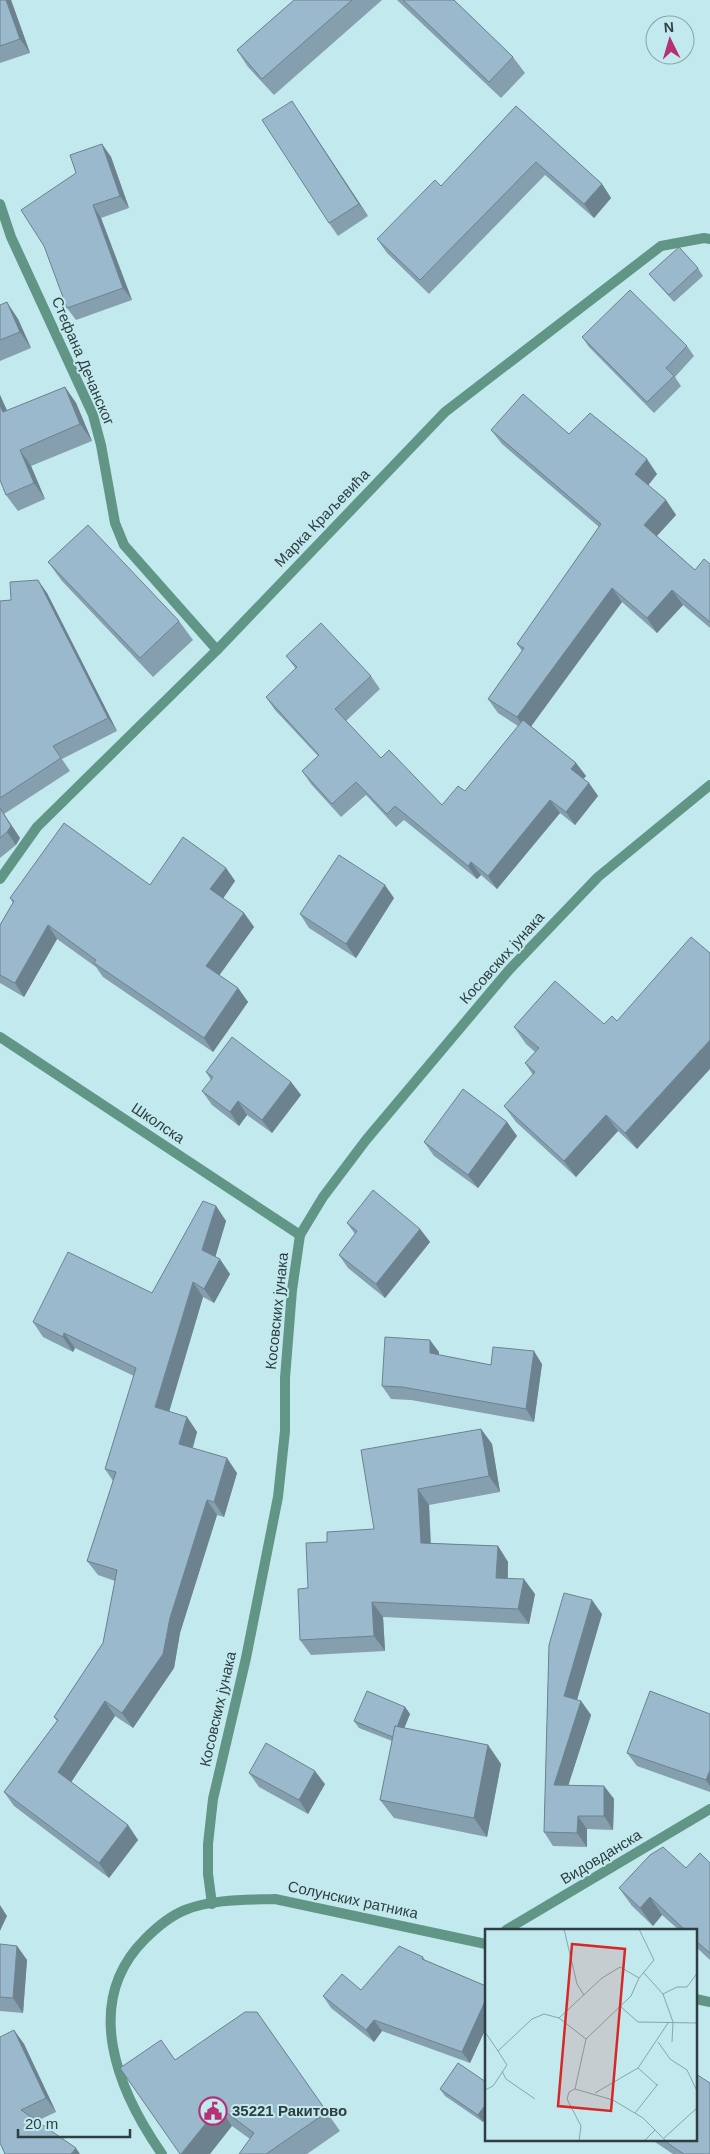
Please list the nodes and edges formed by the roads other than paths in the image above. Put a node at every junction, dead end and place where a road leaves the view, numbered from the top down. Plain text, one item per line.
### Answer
1 (0, 204) edge
2 (710, 239) edge
3 (217, 650) junction
4 (710, 785) edge
5 (0, 879) edge
6 (0, 1037) edge
7 (300, 1235) junction
8 (710, 1808) edge
9 (212, 1904) junction
10 (508, 1929) edge
11 (485, 1943) edge
12 (162, 2154) edge

1 - 3 street, Стефана Дечанског
2 - 3 street, Марка Краљевића
3 - 5 street, Марка Краљевића
4 - 7 street, Косовских јунака
6 - 7 street, Школска
7 - 9 street, Косовских јунака
8 - 10 street, Видовданска
9 - 11 street, Солунских ратника
9 - 12 street, Солунских ратника

